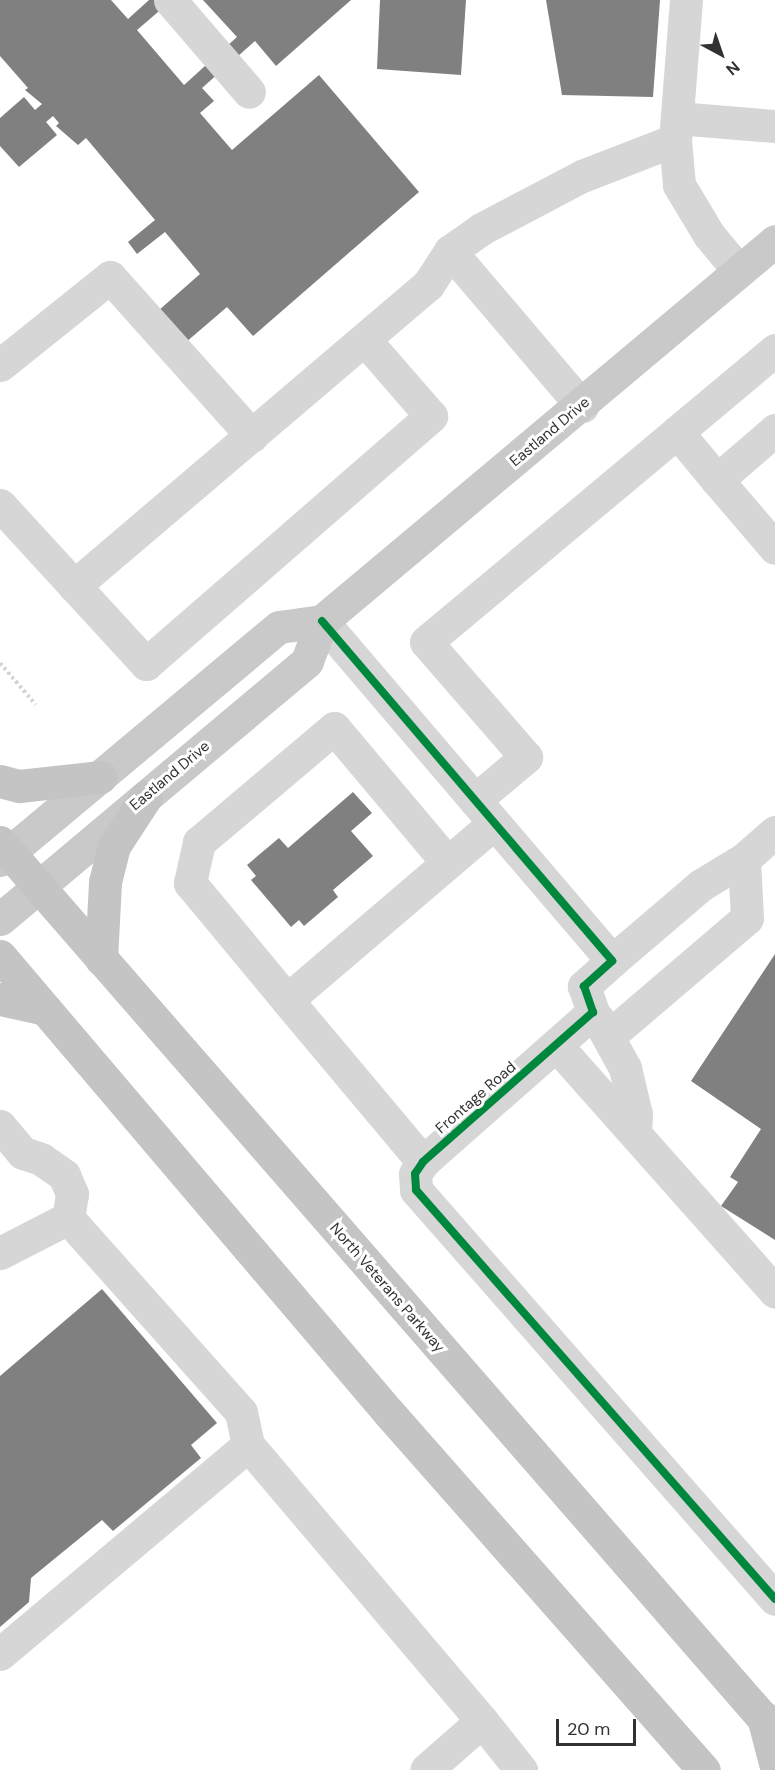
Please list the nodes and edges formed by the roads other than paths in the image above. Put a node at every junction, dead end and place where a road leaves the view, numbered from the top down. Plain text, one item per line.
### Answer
1 (170, 0) edge
2 (686, 0) edge
3 (249, 92) dead end
4 (775, 126) edge
5 (676, 129) junction
6 (775, 241) edge
7 (450, 250) junction
8 (739, 271) junction
9 (365, 340) junction
10 (775, 350) edge
11 (0, 365) edge
12 (582, 406) junction
13 (775, 430) edge
14 (678, 432) junction
15 (252, 436) junction
16 (717, 480) junction
17 (0, 505) edge
18 (775, 548) edge
19 (74, 586) junction
20 (322, 621) junction
21 (101, 777) junction
22 (0, 781) edge
23 (146, 797) junction
24 (484, 811) junction
25 (775, 832) edge
26 (3, 852) edge
27 (744, 859) junction
28 (447, 862) junction
29 (38, 886) junction
30 (0, 919) edge
31 (0, 956) edge
32 (101, 959) junction
33 (612, 961) junction
34 (0, 999) edge
35 (287, 1000) junction
36 (45, 1010) junction
37 (601, 1024) junction
38 (556, 1045) junction
39 (0, 1126) edge
40 (635, 1132) junction
41 (423, 1162) junction
42 (68, 1218) junction
43 (0, 1253) edge
44 (775, 1292) edge
45 (248, 1445) junction
46 (775, 1599) edge
47 (0, 1654) edge
48 (482, 1721) junction
49 (769, 1725) edge
50 (775, 1763) edge
51 (698, 1766) edge
52 (426, 1770) edge
53 (521, 1770) edge

1 - 3 street
2 - 5 street
4 - 5 street
5 - 7 street
5 - 8 street
6 - 8 main road, Eastland Drive
7 - 9 street
7 - 12 street
8 - 12 main road, Eastland Drive
9 - 15 street
9 - 19 street
10 - 14 street
11 - 15 street
12 - 20 main road, Eastland Drive
13 - 16 street
14 - 16 street
14 - 24 street
15 - 19 street
16 - 18 street
17 - 19 street
20 - 21 main road
20 - 23 main road, Eastland Drive
20 - 24 street
21 - 22 highway
21 - 26 main road
23 - 29 main road, Eastland Drive
23 - 32 highway
24 - 28 street
24 - 33 street
25 - 27 street
26 - 29 highway, North Veterans Parkway
27 - 33 street
27 - 37 street, Frontage Road
28 - 35 street
28 - 35 street
29 - 30 main road, Eastland Drive
29 - 32 highway, North Veterans Parkway
31 - 36 highway
32 - 49 highway, North Veterans Parkway
33 - 37 street
34 - 36 highway
35 - 41 street
36 - 51 highway
37 - 38 street, Frontage Road
37 - 40 street
38 - 40 street
38 - 41 street, Frontage Road
39 - 42 street
40 - 44 street
41 - 46 street
42 - 43 street
42 - 45 street
45 - 47 street
45 - 48 street
48 - 52 street
48 - 53 street
49 - 50 highway

